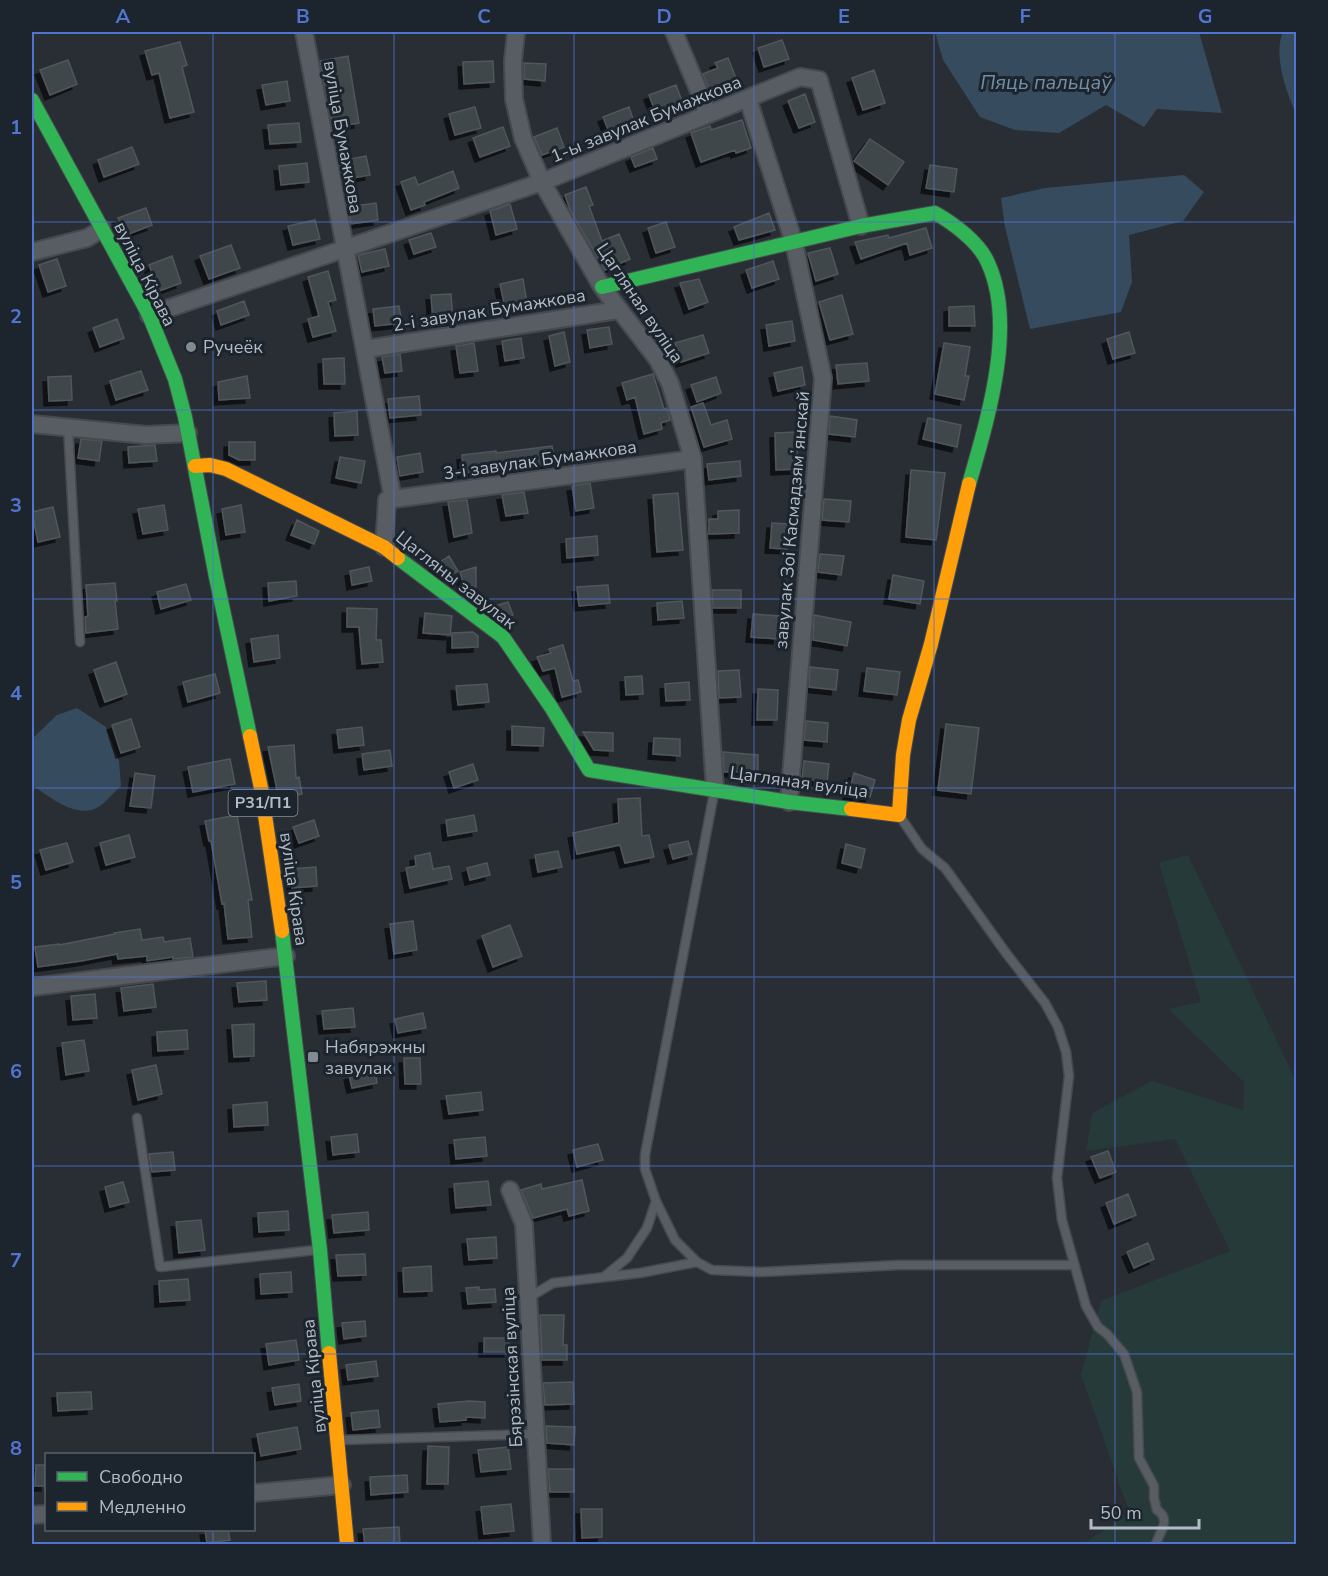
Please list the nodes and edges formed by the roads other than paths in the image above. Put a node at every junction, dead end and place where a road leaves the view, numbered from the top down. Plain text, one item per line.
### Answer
1 (304, 32) edge
2 (516, 32) edge
3 (674, 32) edge
4 (748, 99) junction
5 (32, 100) edge
6 (708, 113) junction
7 (542, 182) junction
8 (861, 226) junction
9 (102, 229) junction
10 (794, 243) junction
11 (344, 249) junction
12 (32, 252) edge
13 (602, 287) junction
14 (618, 310) junction
15 (149, 315) junction
16 (366, 349) junction
17 (32, 424) edge
18 (68, 426) junction
19 (188, 433) junction
20 (693, 459) junction
21 (195, 466) junction
22 (393, 499) junction
23 (384, 547) junction
24 (80, 642) dead end
25 (715, 790) junction
26 (789, 802) junction
27 (898, 815) junction
28 (286, 956) junction
29 (32, 987) edge
30 (137, 1118) dead end
31 (510, 1190) dead end
32 (656, 1201) junction
33 (320, 1250) junction
34 (697, 1262) junction
35 (1074, 1265) junction
36 (604, 1277) junction
37 (528, 1298) junction
38 (536, 1434) junction
39 (338, 1440) junction
40 (342, 1485) junction
41 (255, 1493) edge
42 (347, 1545) edge
43 (542, 1545) edge
44 (1156, 1545) edge

1 - 11 street, вуліца Бумажкова
2 - 7 street, Цагляная вуліца
3 - 6 street
4 - 6 street, 1-ы завулак Бумажкова
4 - 8 street, 1-ы завулак Бумажкова
4 - 10 street, завулак Зоі Касмадзямʼянскай
5 - 9 street, вуліца Кірава / Р31/П1
6 - 7 street, 1-ы завулак Бумажкова
7 - 11 street, 1-ы завулак Бумажкова
7 - 13 street, Цагляная вуліца
8 - 10 street
8 - 27 street
9 - 12 street
9 - 15 street, вуліца Кірава / Р31/П1
10 - 13 street
10 - 26 street, завулак Зоі Касмадзямʼянскай
11 - 15 street, 1-ы завулак Бумажкова
11 - 16 street
13 - 14 street, Цагляная вуліца
14 - 16 street, 2-і завулак Бумажкова
14 - 20 street, Цагляная вуліца
15 - 19 street, вуліца Кірава / Р31/П1
16 - 22 street
17 - 18 street
18 - 19 street
18 - 24 lane
19 - 21 street, вуліца Кірава / Р31/П1
20 - 22 street, 3-і завулак Бумажкова
20 - 25 street, Цагляная вуліца
21 - 23 street, Цагляны завулак
21 - 28 street, вуліца Кірава / Р31/П1
22 - 23 street
23 - 25 street, Цагляны завулак
25 - 26 street, Цагляная вуліца
25 - 32 lane
26 - 27 street, Цагляная вуліца
27 - 35 lane
28 - 29 street
28 - 33 street, вуліца Кірава / Р31/П1
30 - 33 lane
31 - 37 street, Бярэзінская вуліца
32 - 34 lane
32 - 36 lane
33 - 39 street, вуліца Кірава / Р31/П1
34 - 35 lane
34 - 36 lane
35 - 44 lane
36 - 37 lane
37 - 38 street, Бярэзінская вуліца
38 - 39 lane
38 - 43 street, Бярэзінская вуліца
39 - 40 street, вуліца Кірава / Р31/П1
40 - 41 street
40 - 42 street, вуліца Кірава / Р31/П1

